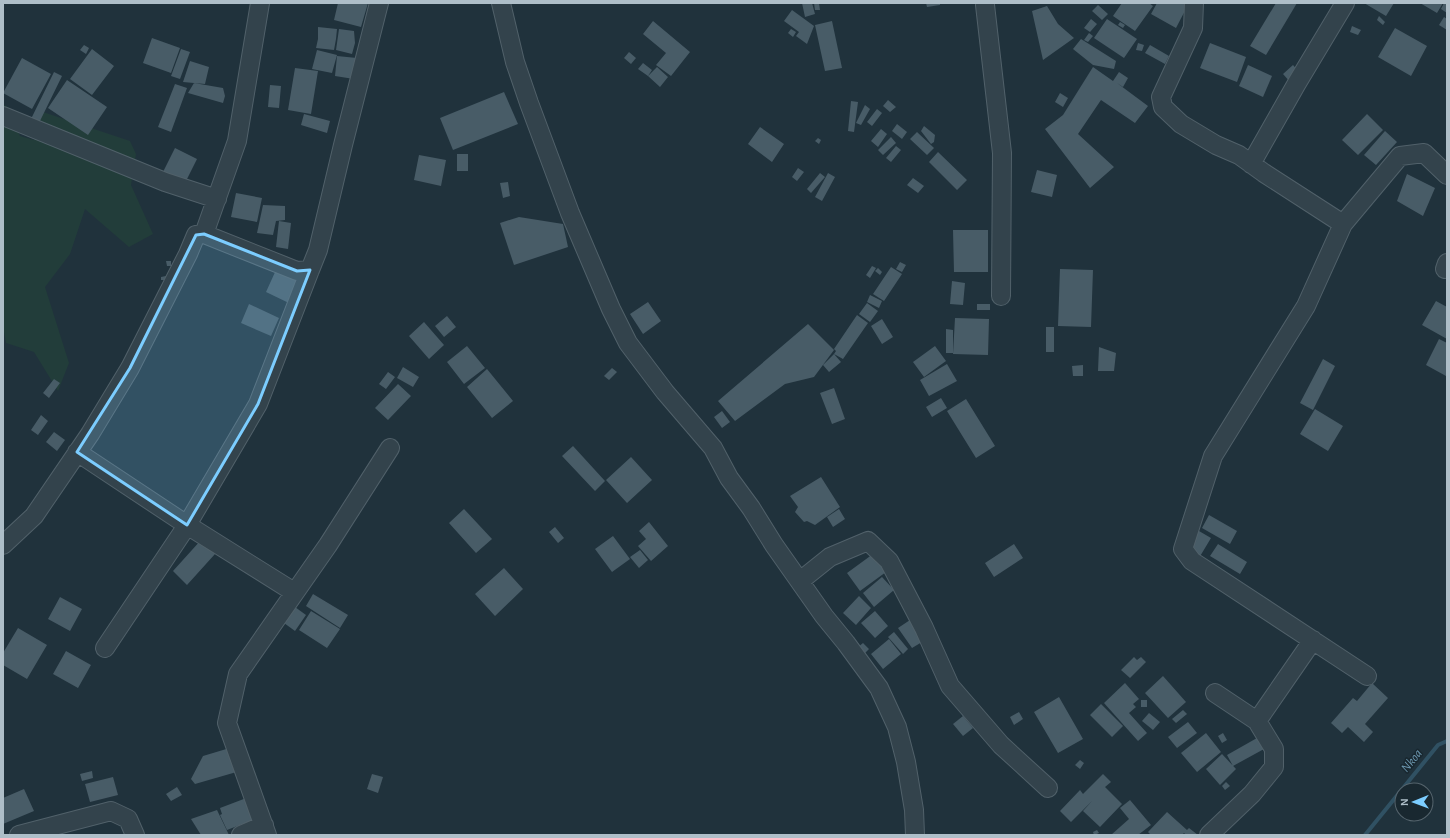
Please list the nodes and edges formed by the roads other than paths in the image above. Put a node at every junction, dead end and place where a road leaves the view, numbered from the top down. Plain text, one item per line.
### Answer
1 (260, 3) edge
2 (379, 3) edge
3 (501, 3) edge
4 (1194, 3) edge
5 (1345, 3) edge
6 (987, 4) edge
7 (3, 116) edge
8 (1251, 164) junction
9 (1447, 175) edge
10 (217, 199) junction
11 (1343, 224) junction
12 (204, 234) junction
13 (310, 270) junction
14 (1001, 296) dead end
15 (390, 448) dead end
16 (77, 452) junction
17 (187, 525) junction
18 (3, 546) edge
19 (800, 581) junction
20 (294, 592) junction
21 (1313, 640) junction
22 (105, 648) dead end
23 (1367, 676) dead end
24 (1215, 693) dead end
25 (1257, 721) junction
26 (1048, 788) dead end
27 (265, 830) edge
28 (22, 835) edge
29 (135, 835) edge
30 (241, 835) edge
31 (915, 835) edge
32 (1209, 835) edge

1 - 10 street
2 - 13 street
3 - 19 street
4 - 8 street
5 - 8 street
6 - 14 street
7 - 10 street
8 - 11 street
9 - 11 street
10 - 12 street
11 - 21 street
12 - 13 street
12 - 16 street
13 - 17 street
15 - 20 street
16 - 17 street
16 - 18 street
17 - 20 street
17 - 22 street
19 - 26 street
19 - 31 street
20 - 27 street
21 - 23 street
21 - 25 street
24 - 25 street
25 - 32 street
27 - 30 street
28 - 29 street

